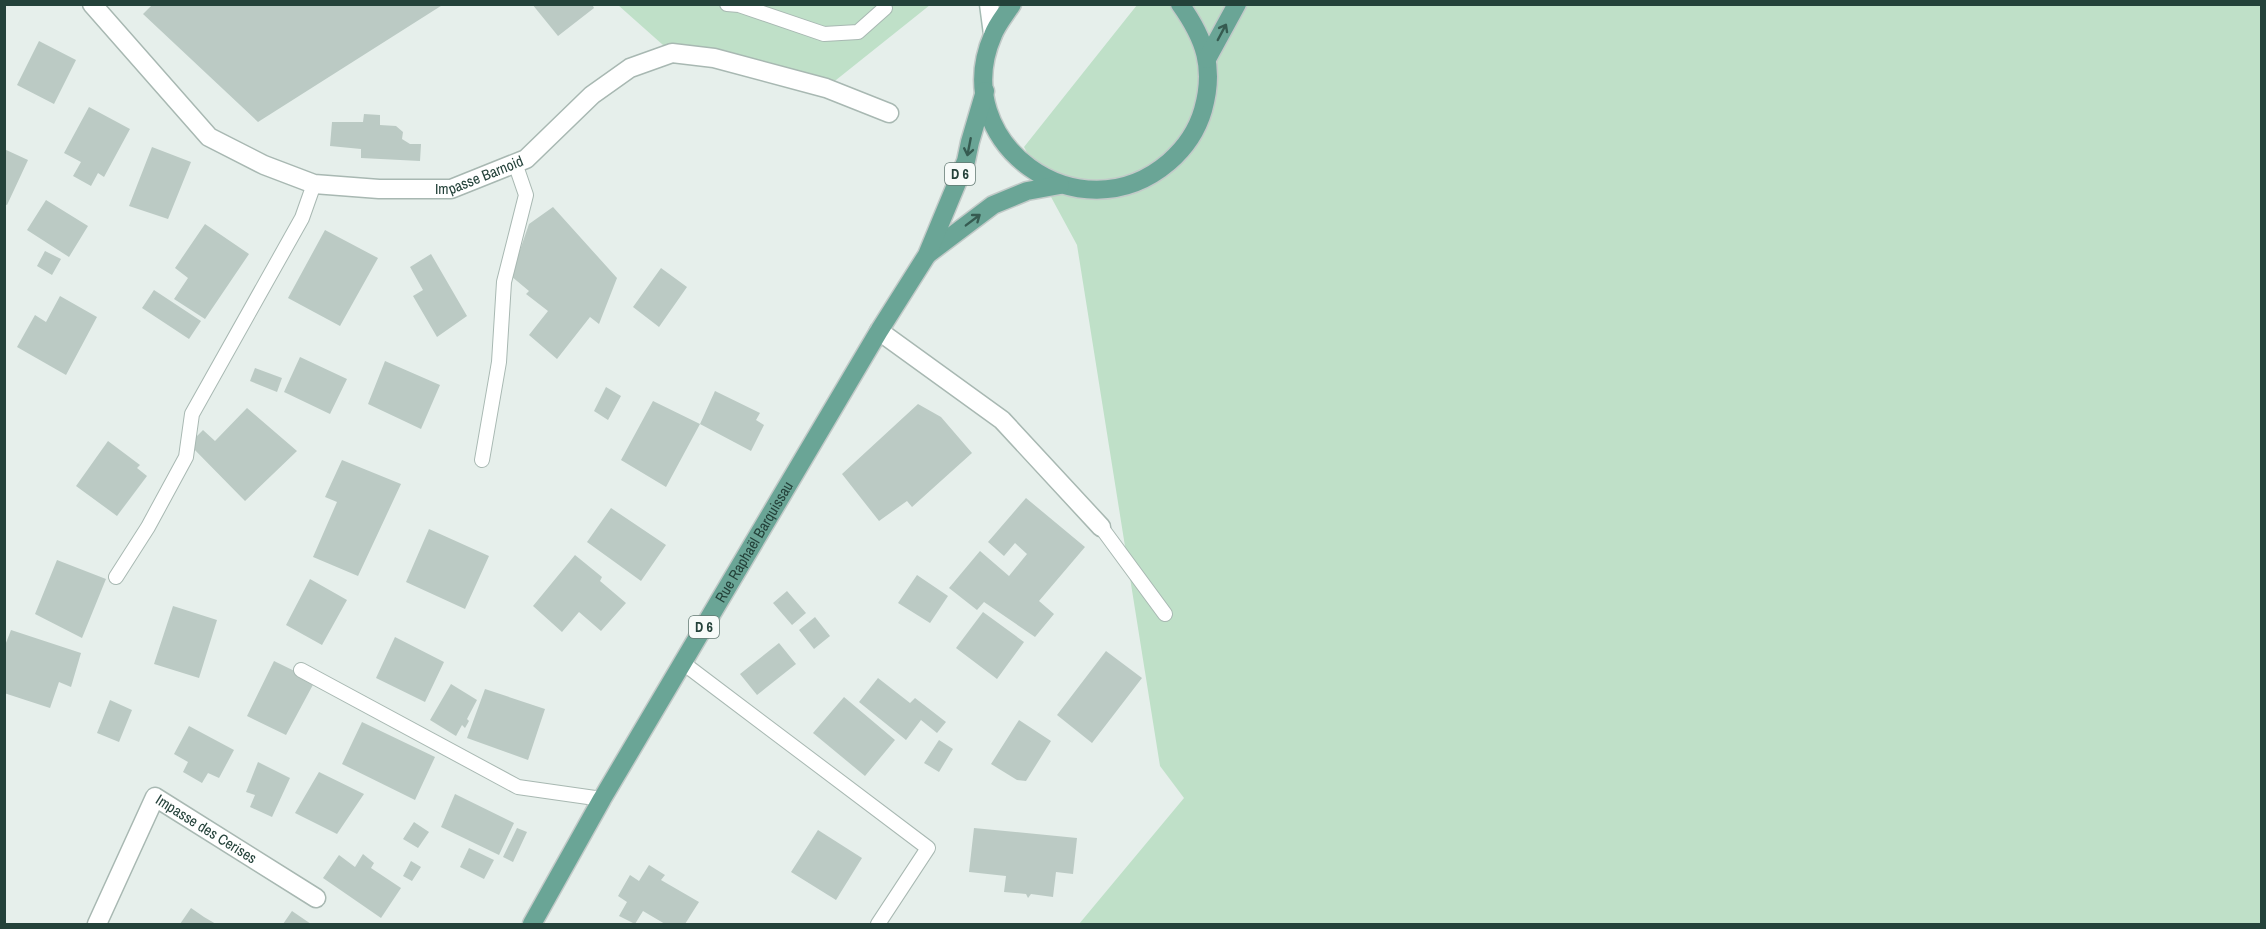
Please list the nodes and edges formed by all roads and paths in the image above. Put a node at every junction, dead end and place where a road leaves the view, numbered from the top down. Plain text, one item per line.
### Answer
1 (92, 4) edge
2 (727, 4) edge
3 (989, 4) edge
4 (1012, 4) edge
5 (1180, 4) edge
6 (1237, 4) edge
7 (885, 8) dead end
8 (993, 34) junction
9 (1207, 59) junction
10 (985, 91) junction
11 (889, 113) dead end
12 (515, 163) junction
13 (314, 184) junction
14 (1060, 185) junction
15 (927, 255) junction
16 (879, 331) junction
17 (482, 460) dead end
18 (1101, 527) joint
19 (116, 577) dead end
20 (1165, 614) dead end
21 (683, 663) junction
22 (301, 670) dead end
23 (602, 799) junction
24 (316, 898) dead end
25 (97, 924) edge
26 (532, 924) edge
27 (878, 924) edge

1 - 13 street, Impasse Barnoid
2 - 7 lane
3 - 8 street
4 - 8 main road
5 - 9 main road
9 -> 6 main road
8 - 10 main road
9 - 14 main road
10 - 14 main road
10 -> 15 main road, Rue Raphaël Barquissau / D 6
11 - 12 street, Impasse Barnoid
12 - 13 street, Impasse Barnoid
12 - 17 lane
13 - 19 lane
15 -> 14 main road, Rue Raphaël Barquissau / D 6
15 - 16 main road, Rue Raphaël Barquissau / D 6
16 - 18 street
16 - 21 main road, Rue Raphaël Barquissau / D 6
18 - 20 lane
21 - 23 main road, Rue Raphaël Barquissau / D 6
21 - 27 lane
22 - 23 lane
23 - 26 main road, Rue Raphaël Barquissau / D 6
24 - 25 street, Impasse des Cerises

